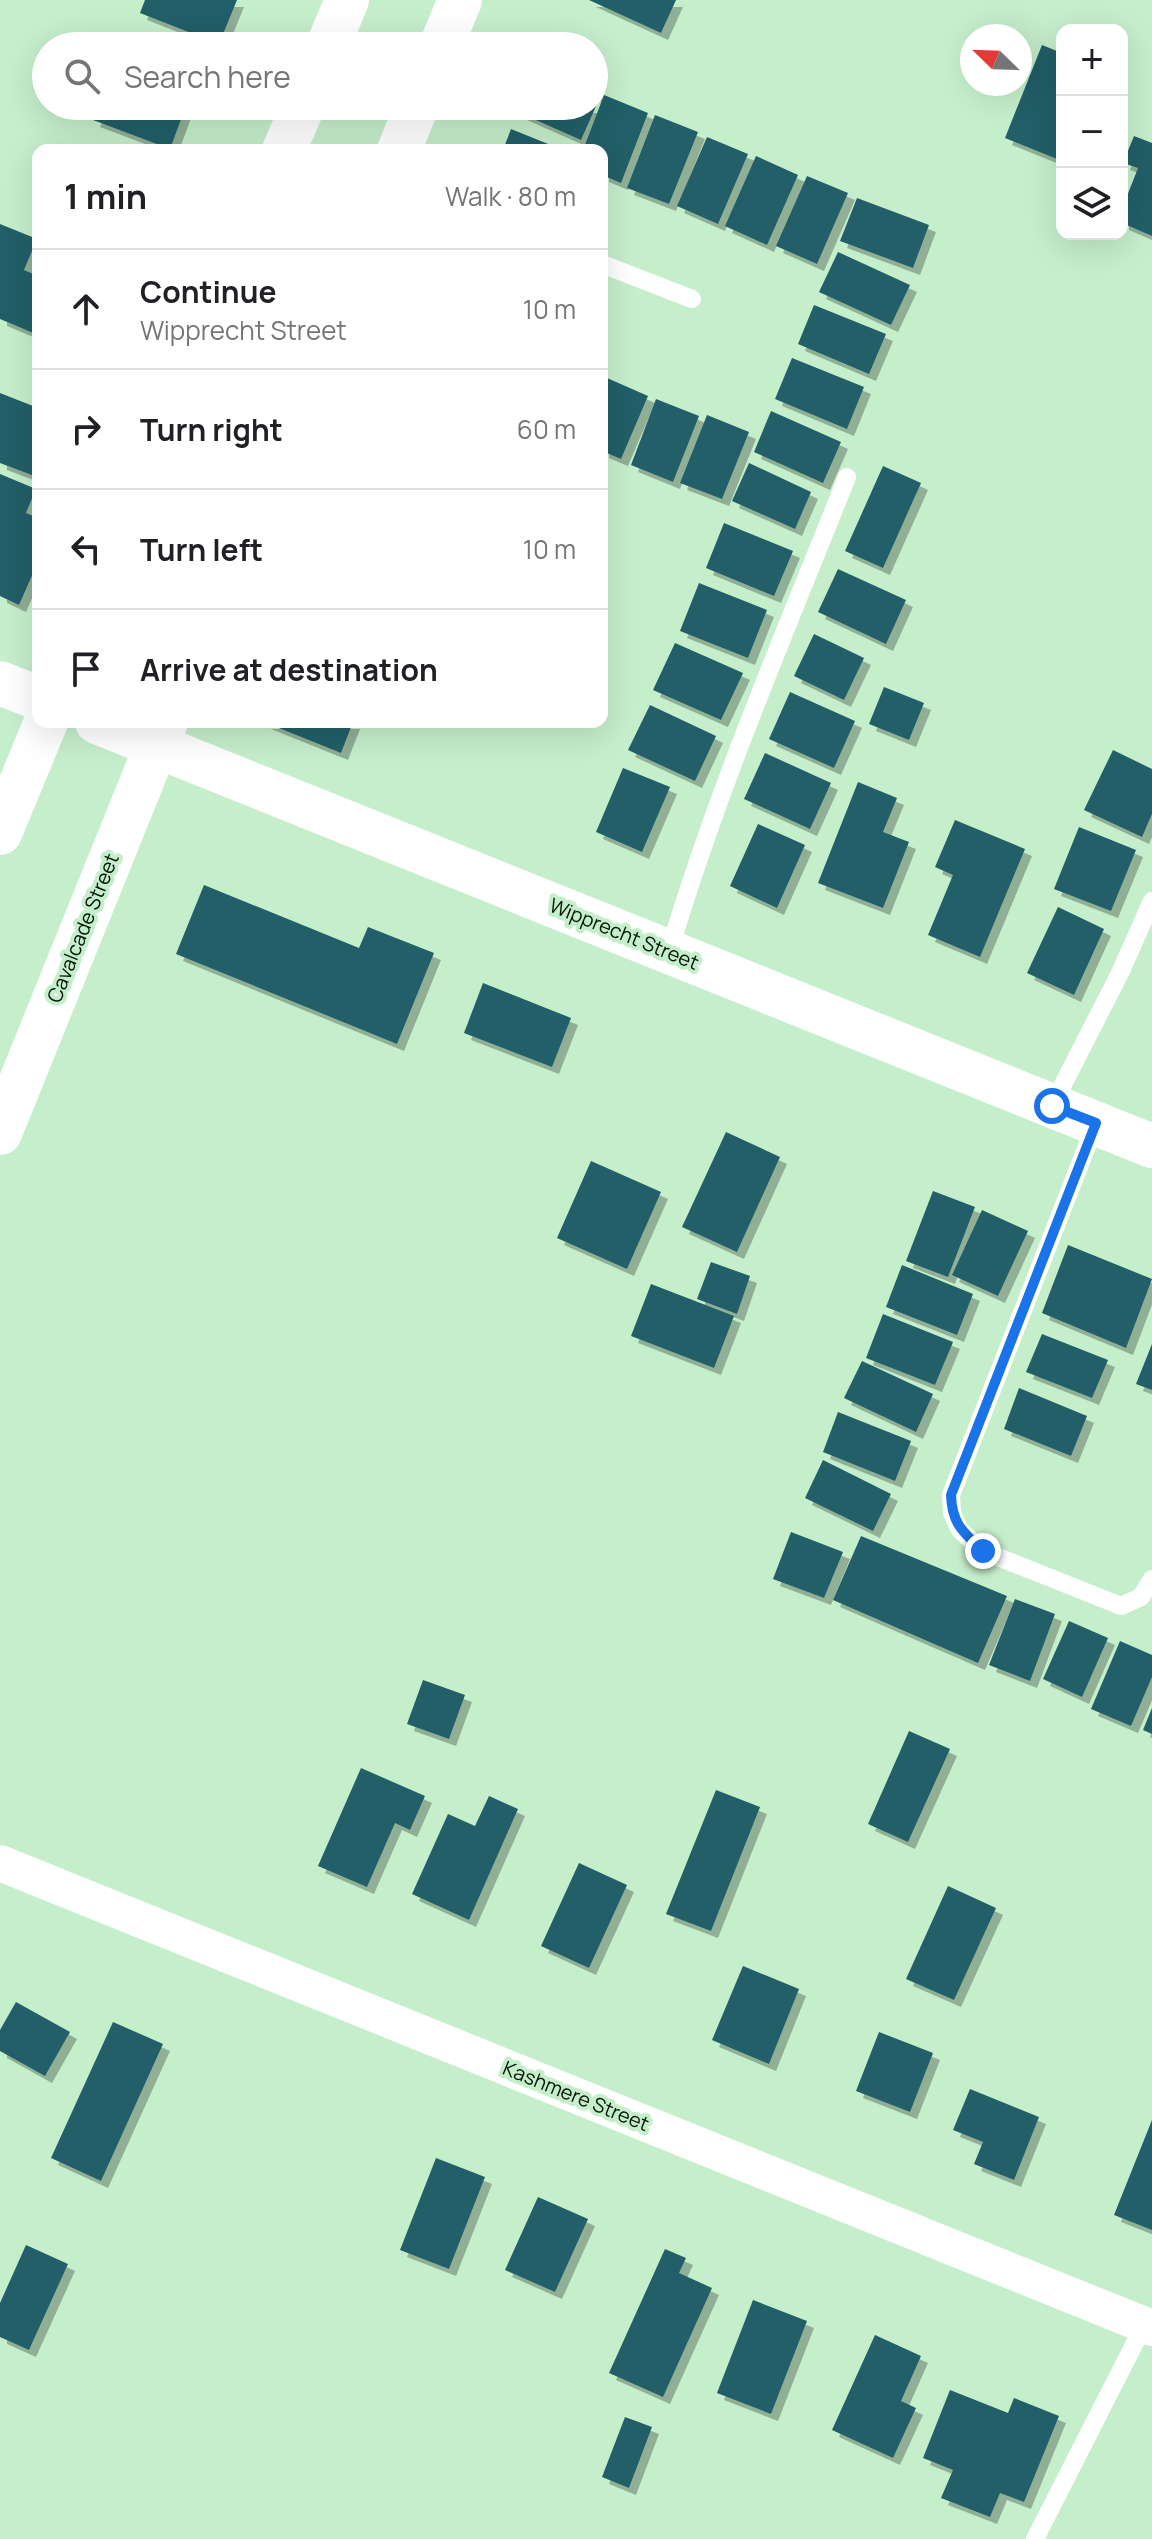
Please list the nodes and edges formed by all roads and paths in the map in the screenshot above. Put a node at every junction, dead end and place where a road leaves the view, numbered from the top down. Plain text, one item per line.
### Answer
1 (347, 0) edge
2 (460, 0) edge
3 (334, 32) edge
4 (447, 32) edge
5 (297, 120) edge
6 (411, 120) edge
7 (287, 144) edge
8 (401, 144) edge
9 (608, 266) edge
10 (692, 299) dead end
11 (847, 477) dead end
12 (0, 683) edge
13 (32, 696) edge
14 (44, 728) edge
15 (129, 728) edge
16 (161, 734) edge
17 (0, 833) edge
18 (1152, 901) edge
19 (669, 952) junction
20 (1052, 1106) junction
21 (1096, 1123) junction
22 (0, 1133) edge
23 (1152, 1146) edge
24 (1152, 1579) edge
25 (0, 1863) edge
26 (1148, 2326) edge
27 (1035, 2539) edge

1 - 3 street
2 - 4 street
5 - 7 street
6 - 8 street
9 - 10 lane
11 - 19 lane
12 - 13 street
14 - 17 street
15 - 16 street, Wipprecht Street
16 - 19 street, Wipprecht Street
16 - 22 street, Cavalcade Street
18 - 20 lane
19 - 20 street, Wipprecht Street
20 - 21 street, Wipprecht Street
21 - 23 street, Wipprecht Street
21 - 24 lane
25 - 26 street, Kashmere Street
26 - 27 lane

